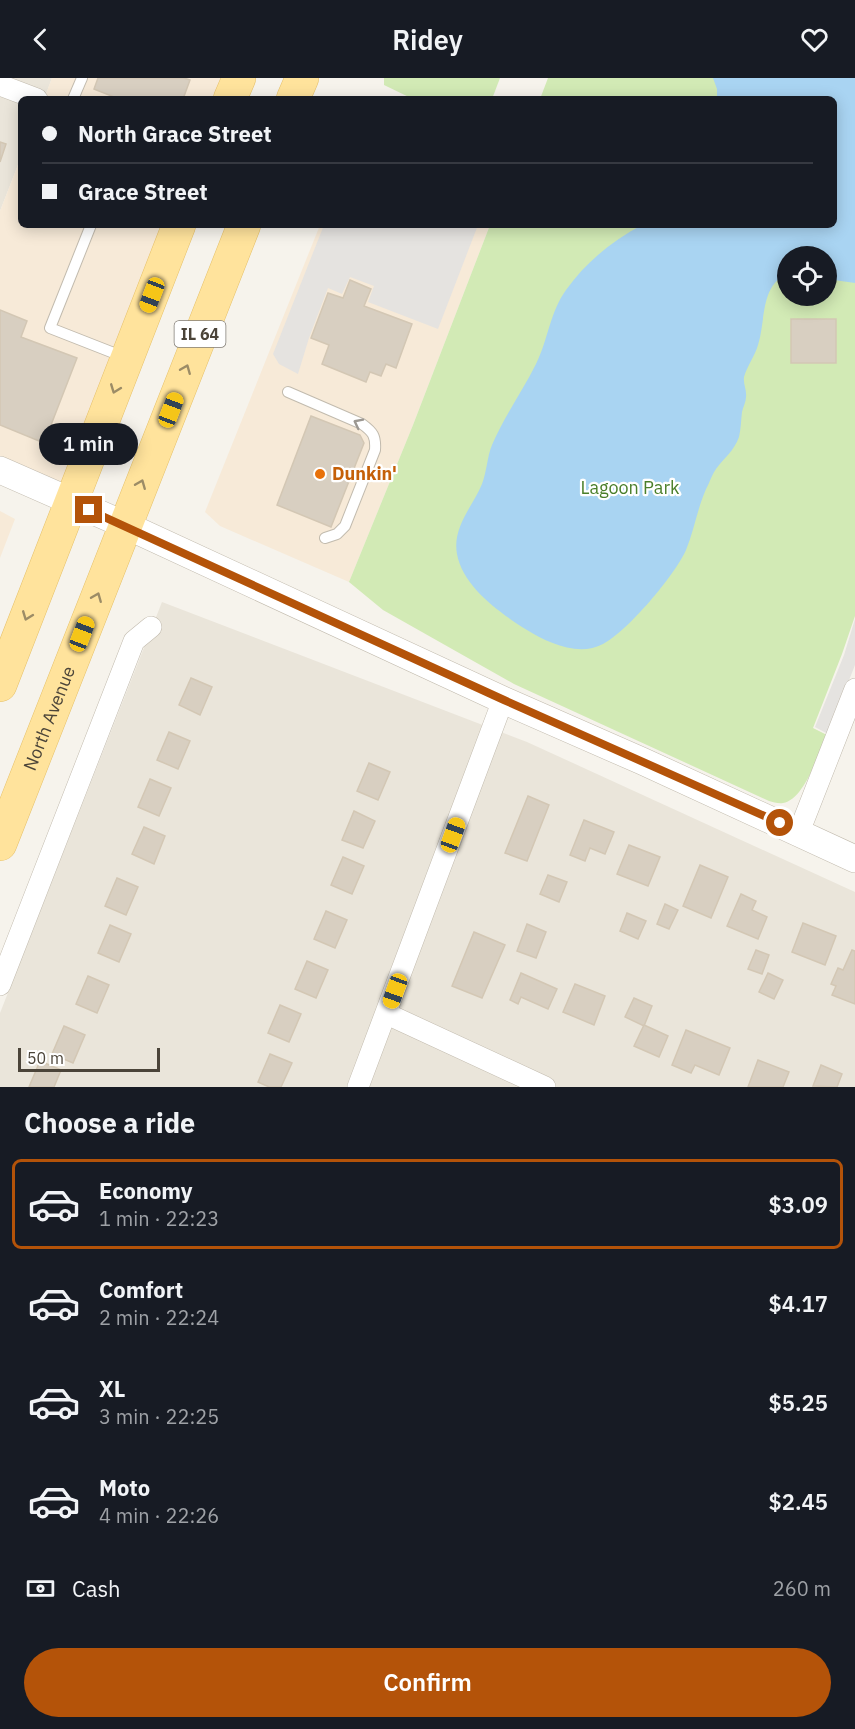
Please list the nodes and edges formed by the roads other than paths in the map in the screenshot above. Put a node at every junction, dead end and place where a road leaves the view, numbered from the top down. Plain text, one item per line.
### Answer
1 (82, 78) edge
2 (239, 78) edge
3 (302, 78) edge
4 (0, 85) edge
5 (29, 96) edge
6 (74, 96) edge
7 (231, 96) edge
8 (294, 96) edge
9 (90, 228) edge
10 (179, 228) edge
11 (243, 228) edge
12 (128, 358) junction
13 (288, 392) dead end
14 (0, 470) edge
15 (71, 502) junction
16 (125, 525) junction
17 (325, 538) dead end
18 (151, 627) dead end
19 (0, 685) edge
20 (855, 689) edge
21 (504, 700) junction
22 (799, 832) junction
23 (0, 844) edge
24 (855, 859) edge
25 (0, 985) edge
26 (387, 1014) junction
27 (358, 1087) edge
28 (546, 1087) edge

1 - 6 lane
2 - 7 main road
3 - 8 main road
4 - 5 street
9 - 12 lane
10 - 12 main road
16 -> 11 main road, North Avenue / IL 64
12 -> 15 main road
17 -> 13 lane
14 - 15 street
15 - 16 street
15 -> 19 main road
16 - 21 street
23 -> 16 main road, North Avenue / IL 64
18 - 25 street
20 - 22 street
21 - 22 street
21 - 26 street
22 - 24 street
26 - 27 street
26 - 28 street

